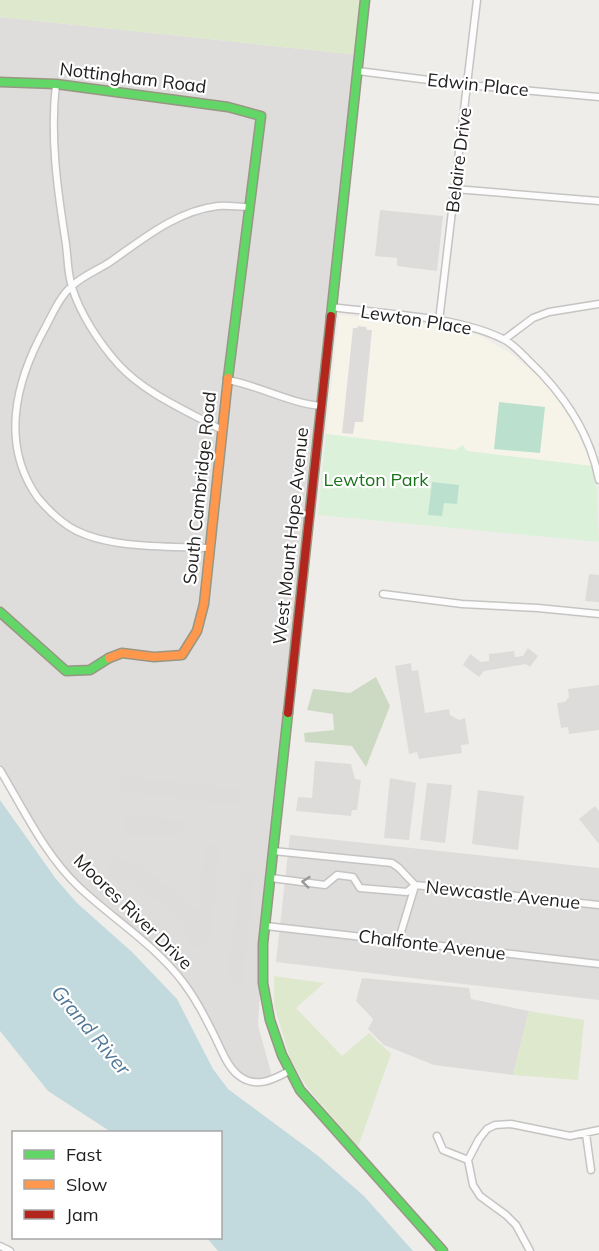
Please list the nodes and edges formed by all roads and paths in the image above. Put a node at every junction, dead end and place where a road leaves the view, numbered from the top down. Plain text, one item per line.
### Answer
1 (365, 0) edge
2 (477, 0) edge
3 (358, 71) junction
4 (0, 82) edge
5 (56, 84) junction
6 (468, 85) junction
7 (599, 97) edge
8 (261, 116) joint
9 (455, 189) junction
10 (599, 201) edge
11 (249, 207) junction
12 (72, 286) junction
13 (599, 304) edge
14 (332, 307) junction
15 (439, 321) junction
16 (505, 339) junction
17 (228, 380) junction
18 (321, 406) junction
19 (222, 430) junction
20 (599, 480) edge
21 (209, 548) junction
22 (383, 594) dead end
23 (599, 614) edge
24 (1, 615) edge
25 (0, 770) edge
26 (273, 851) junction
27 (271, 879) junction
28 (415, 885) junction
29 (599, 905) edge
30 (266, 926) junction
31 (398, 942) junction
32 (599, 964) edge
33 (289, 1071) junction
34 (599, 1130) edge
35 (586, 1134) junction
36 (437, 1136) dead end
37 (468, 1160) junction
38 (591, 1170) dead end
39 (0, 1246) edge
40 (10, 1251) edge
41 (443, 1251) edge
42 (530, 1251) edge

1 - 3 street, West Mount Hope Avenue
2 - 6 street, Belaire Drive
3 - 6 street, Edwin Place
3 - 14 street, West Mount Hope Avenue
4 - 5 street, Nottingham Road
5 - 8 street, Nottingham Road
5 - 12 street
6 - 7 street, Edwin Place
6 - 9 street, Belaire Drive
8 - 11 street, South Cambridge Road
9 - 10 street
9 - 15 street, Belaire Drive
11 - 12 street
11 - 17 street, South Cambridge Road
12 - 19 street
12 - 21 street
13 - 16 street
14 - 15 street, Lewton Place
14 - 18 street, West Mount Hope Avenue
15 - 16 street, Lewton Place
16 - 20 street, Lewton Place
17 - 18 street
17 - 19 street, South Cambridge Road
18 - 26 street, West Mount Hope Avenue
19 - 21 street, South Cambridge Road
21 - 24 street, South Cambridge Road
22 - 23 street
25 - 33 street, Moores River Drive
26 - 27 street, West Mount Hope Avenue
26 - 28 street, Newcastle Avenue
28 -> 27 street
27 - 30 street, West Mount Hope Avenue
28 - 29 street, Newcastle Avenue
28 - 31 street
30 - 31 street, Chalfonte Avenue
30 - 33 street, West Mount Hope Avenue
31 - 32 street, Chalfonte Avenue
33 - 41 street
34 - 35 street
35 - 37 street
35 - 38 street
36 - 37 street
37 - 42 street
39 - 40 street

